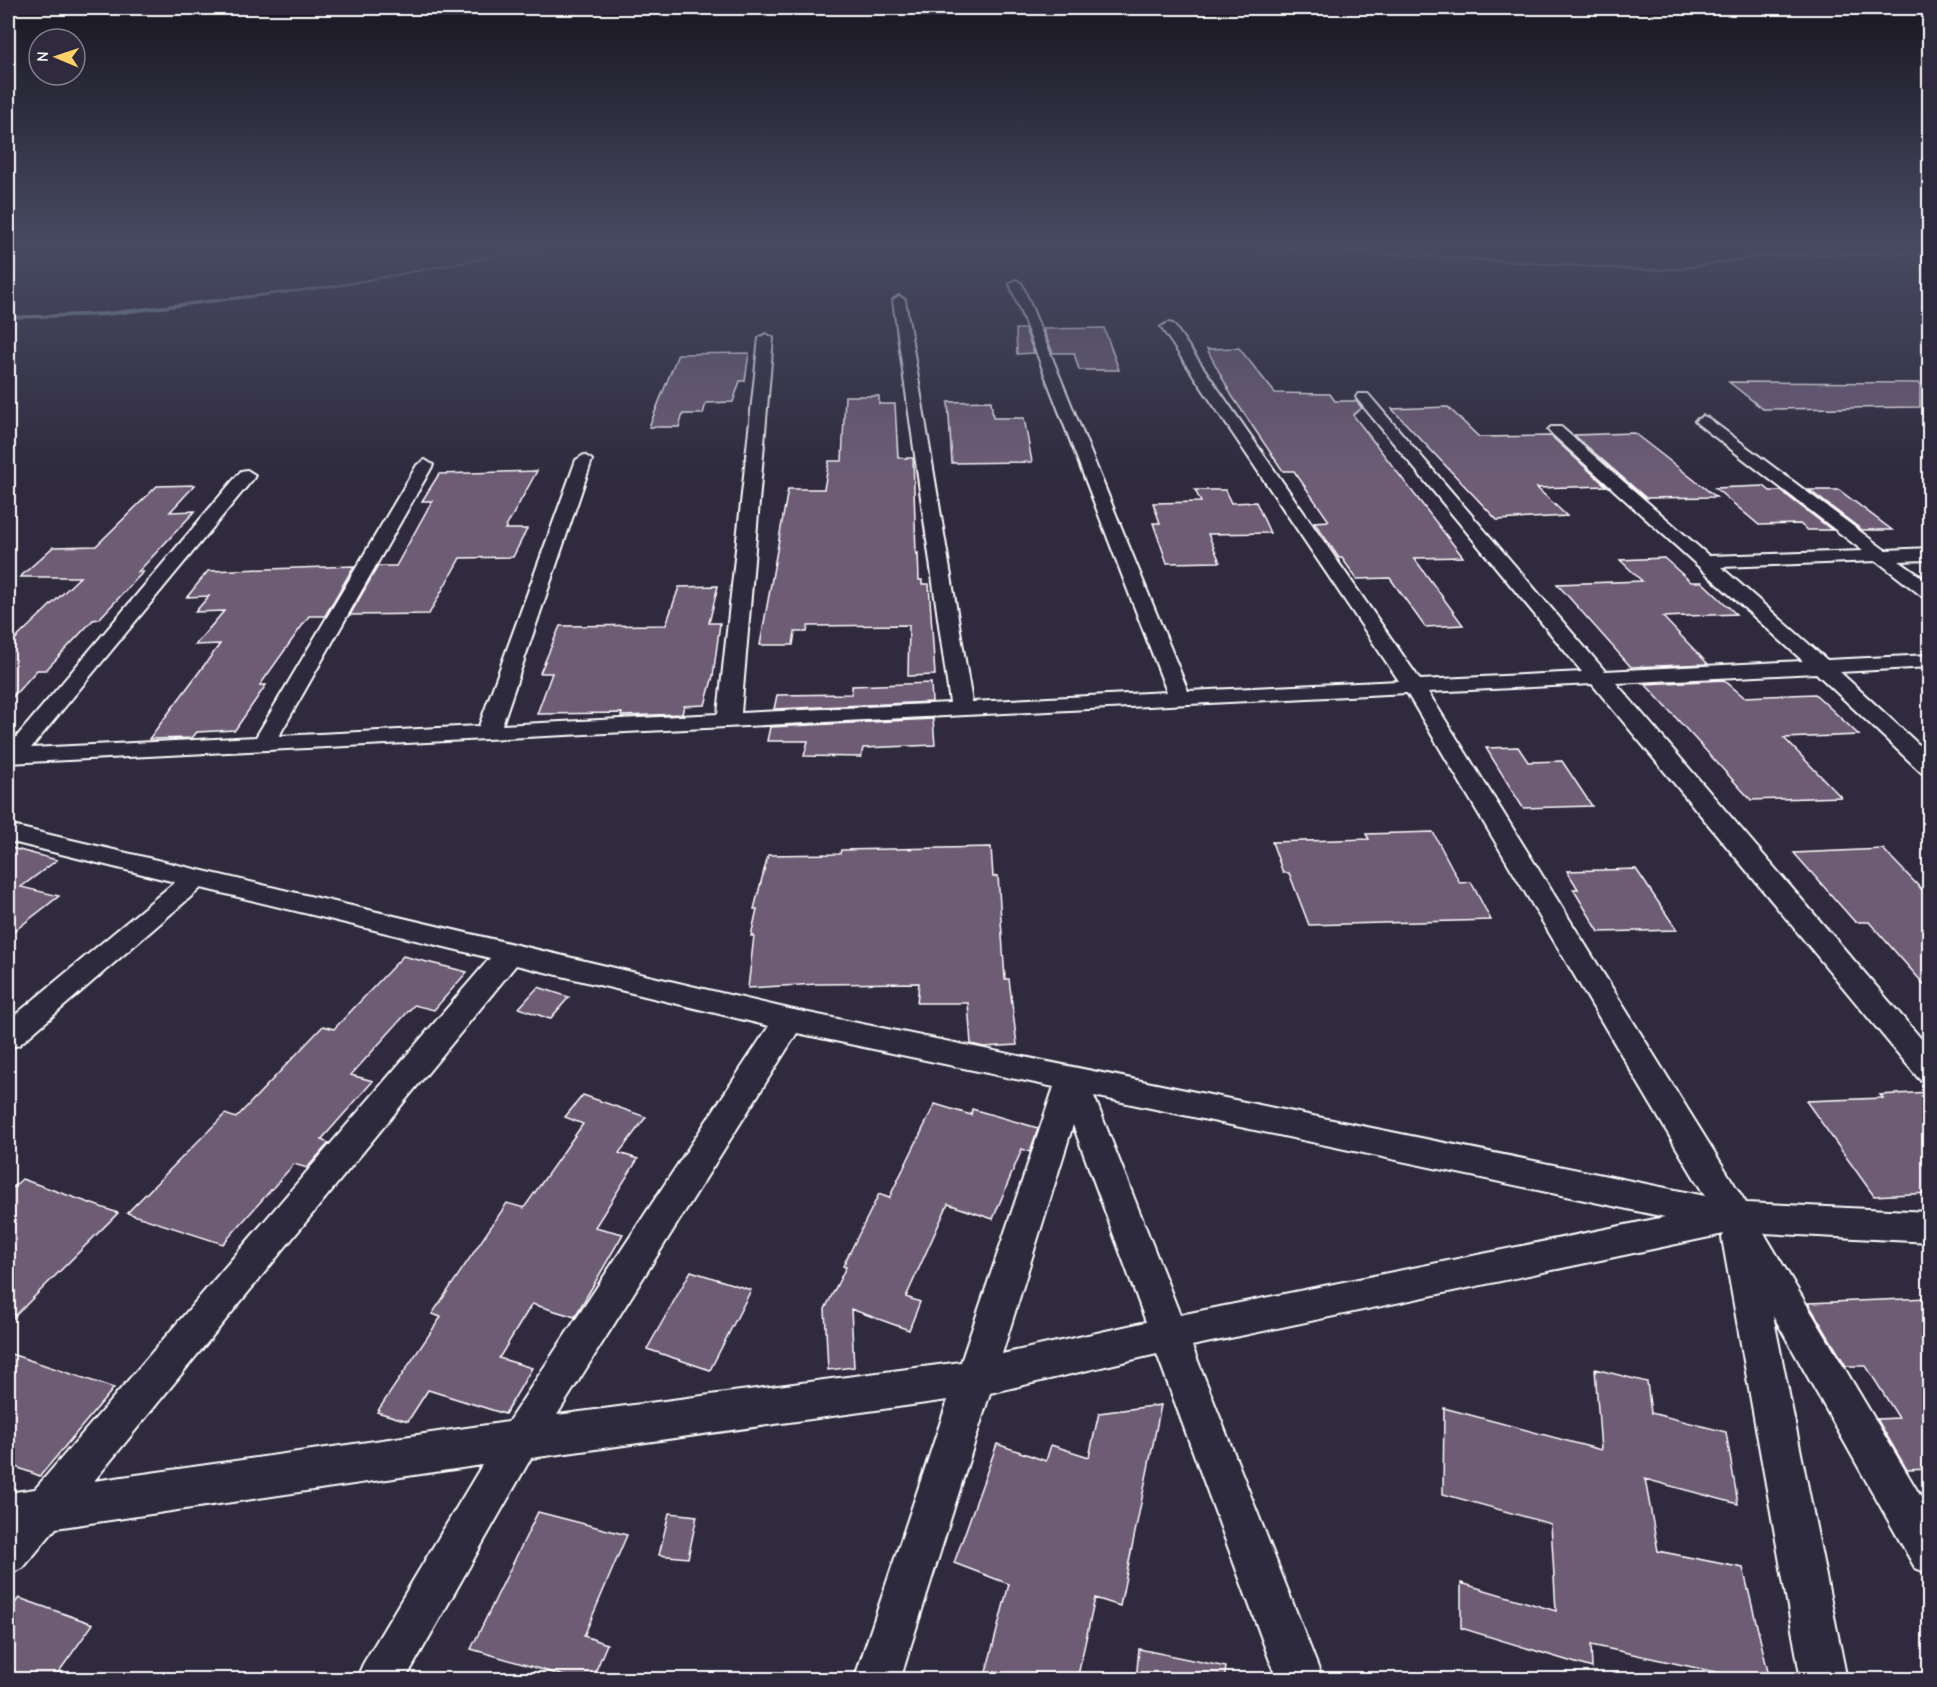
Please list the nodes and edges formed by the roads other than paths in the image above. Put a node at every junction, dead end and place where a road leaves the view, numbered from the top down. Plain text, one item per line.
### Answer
1 (902, 324) edge
2 (1032, 324) edge
3 (1168, 327) dead end
4 (766, 338) dead end
5 (1363, 397) dead end
6 (1703, 421) dead end
7 (1556, 430) dead end
8 (584, 460) dead end
9 (425, 465) dead end
10 (247, 475) dead end
11 (1929, 554) edge
12 (1880, 555) junction
13 (1705, 562) junction
14 (1929, 593) edge
15 (1929, 661) edge
16 (1821, 666) junction
17 (1598, 677) junction
18 (1413, 686) junction
19 (1180, 698) junction
20 (962, 709) junction
21 (729, 720) junction
22 (488, 732) junction
23 (263, 744) junction
24 (10, 756) edge
25 (1929, 768) edge
26 (8, 833) edge
27 (196, 878) junction
28 (509, 954) junction
29 (789, 1020) junction
30 (8, 1037) edge
31 (1929, 1071) edge
32 (1072, 1079) junction
33 (1736, 1217) junction
34 (1929, 1227) edge
35 (1169, 1334) junction
36 (975, 1378) junction
37 (519, 1440) junction
38 (25, 1512) edge
39 (8, 1553) edge
40 (1929, 1553) edge
41 (379, 1680) edge
42 (877, 1680) edge
43 (1300, 1680) edge
44 (1824, 1680) edge

1 - 20 street
2 - 19 street
3 - 18 street
4 - 21 street
5 - 17 street
6 - 12 street
7 - 13 street
8 - 22 street
9 - 23 street
10 - 24 street
11 - 12 street
12 - 13 street
12 - 14 street
13 - 16 street
15 - 16 street
16 - 17 street
16 - 25 street
17 - 18 street
17 - 31 street
18 - 19 street
18 - 33 street
19 - 20 street
20 - 21 street
21 - 22 street
22 - 23 street
23 - 24 street
26 - 27 street
27 - 28 street
27 - 30 street
28 - 29 street
28 - 38 street
29 - 32 street
29 - 37 street
32 - 33 street
32 - 35 street
32 - 36 street
33 - 34 street
33 - 35 street
33 - 40 street
33 - 44 street
35 - 36 street
35 - 43 street
36 - 37 street
36 - 42 street
37 - 38 street
37 - 41 street
38 - 39 street

